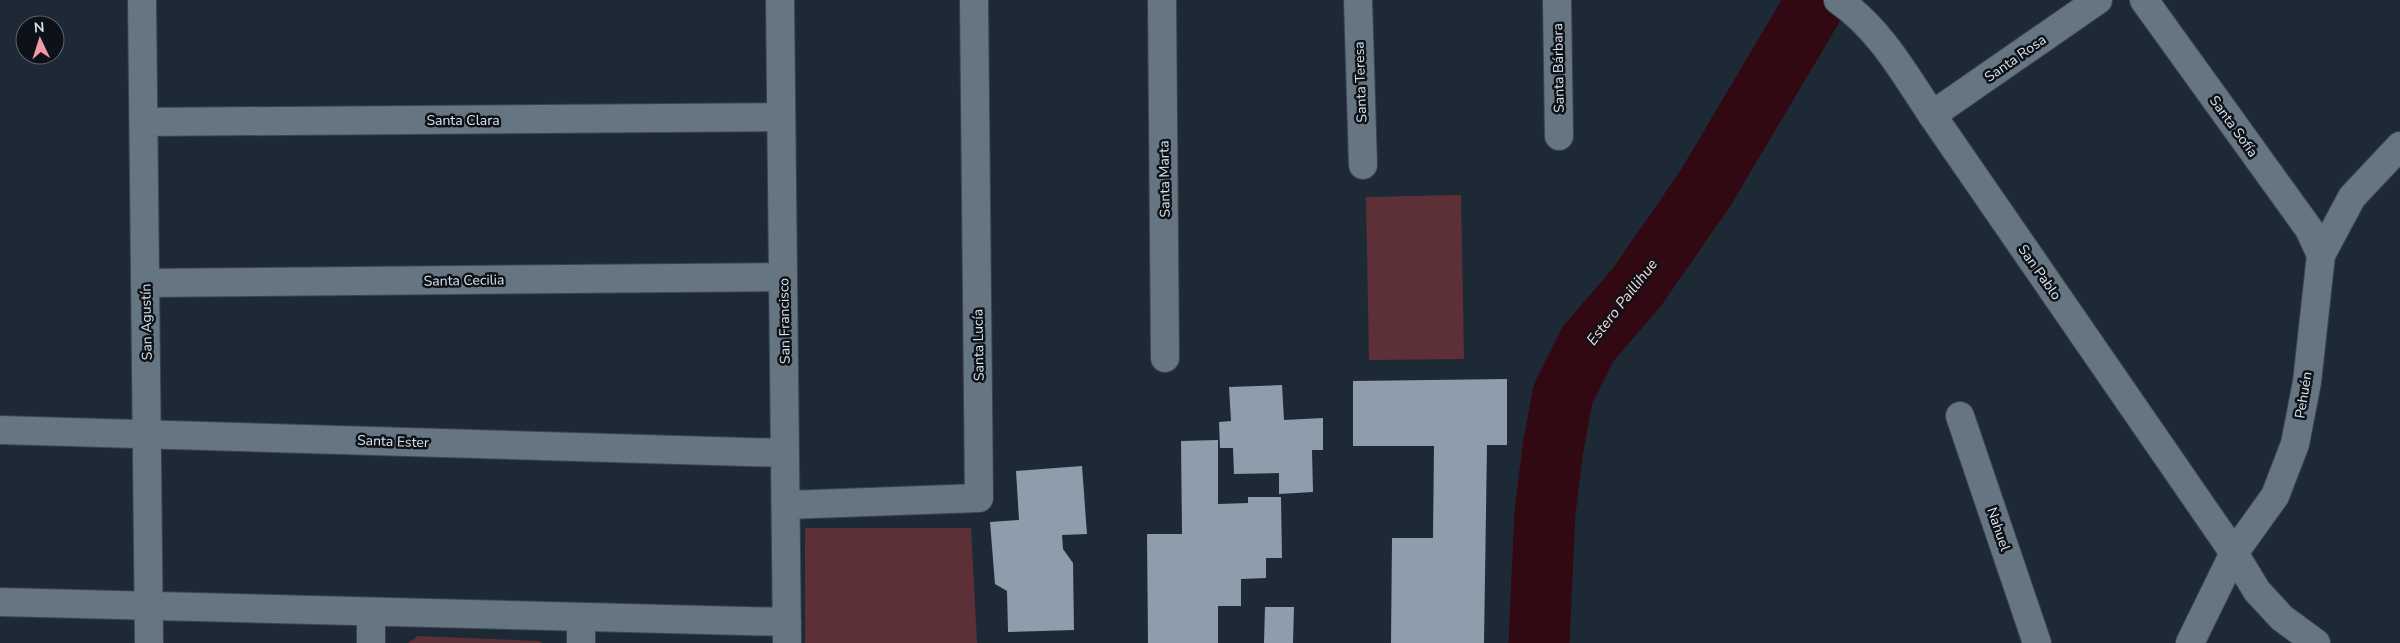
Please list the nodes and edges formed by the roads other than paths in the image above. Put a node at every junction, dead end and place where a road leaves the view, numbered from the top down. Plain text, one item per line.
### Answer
1 (142, 0) edge
2 (780, 0) edge
3 (974, 0) edge
4 (1162, 0) edge
5 (1358, 0) edge
6 (1557, 0) edge
7 (2098, 0) edge
8 (2144, 0) edge
9 (1844, 5) edge
10 (1932, 115) junction
11 (781, 117) junction
12 (144, 122) junction
13 (1559, 136) dead end
14 (2400, 146) edge
15 (1363, 164) dead end
16 (2321, 255) junction
17 (783, 277) junction
18 (145, 283) junction
19 (1166, 358) dead end
20 (1960, 416) dead end
21 (0, 430) edge
22 (147, 434) junction
23 (786, 452) junction
24 (786, 506) junction
25 (2234, 553) junction
26 (0, 602) edge
27 (149, 606) junction
28 (371, 612) junction
29 (581, 630) edge
30 (787, 633) edge
31 (149, 643) edge
32 (371, 643) edge
33 (2037, 643) edge
34 (2190, 643) edge
35 (2316, 643) edge

1 - 12 street, San Agustín
2 - 11 street, San Francisco
3 - 24 street, Santa Lucía
4 - 19 street, Santa Marta
5 - 15 street, Santa Teresa
6 - 13 street, Santa Bárbara
7 - 10 street, Santa Rosa
8 - 16 street, Santa Sofía
9 - 10 street, San Pablo
10 - 25 street, San Pablo
11 - 12 street, Santa Clara
11 - 17 street, San Francisco
12 - 18 street, San Agustín
14 - 16 street, Pehuén
16 - 25 street, Pehuén
17 - 18 street, Santa Cecilia
17 - 23 street, San Francisco
18 - 22 street, San Agustín
20 - 33 street, Nahuel
21 - 22 street, Santa Ester
22 - 23 street, Santa Ester
22 - 27 street, San Agustín
23 - 24 street, San Francisco
24 - 30 street, San Francisco
25 - 34 street, Pehuén
25 - 35 street, San Pablo
26 - 27 street
27 - 28 street
27 - 31 street, San Agustín
28 - 29 street
28 - 32 street
29 - 30 street

